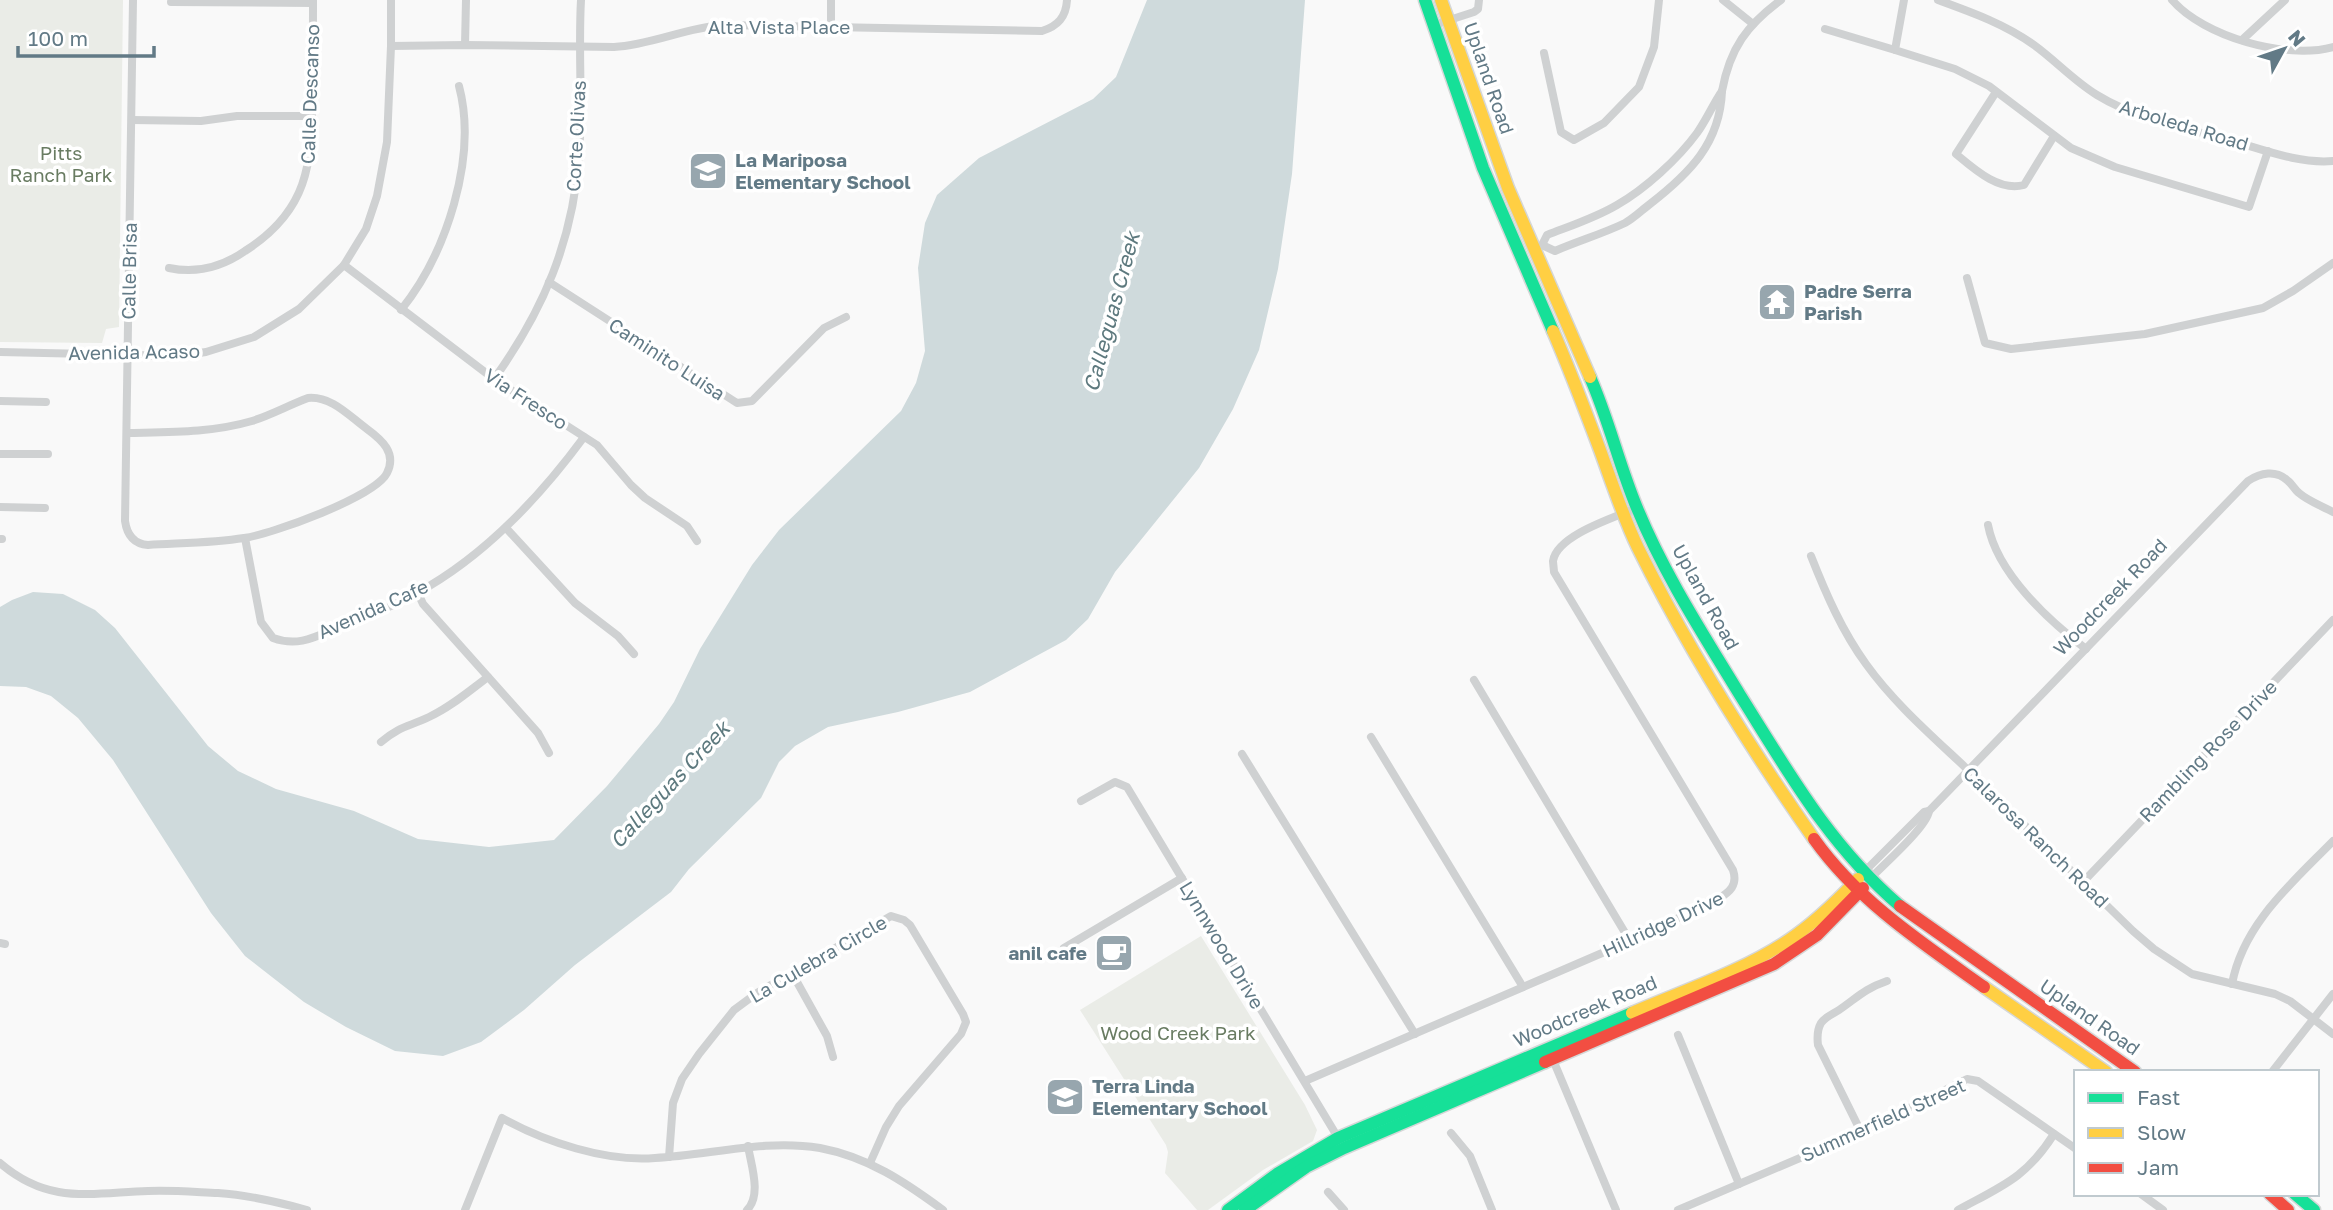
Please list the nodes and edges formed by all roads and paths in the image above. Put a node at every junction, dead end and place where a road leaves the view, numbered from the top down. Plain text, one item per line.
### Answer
1 (133, 0) edge
2 (391, 0) edge
3 (466, 0) edge
4 (580, 0) edge
5 (831, 0) edge
6 (1067, 0) edge
7 (1425, 0) edge
8 (1441, 0) edge
9 (1479, 0) edge
10 (1659, 0) edge
11 (1723, 0) edge
12 (1781, 0) edge
13 (1904, 0) edge
14 (1937, 0) edge
15 (2285, 0) edge
16 (313, 1) edge
17 (171, 2) dead end
18 (2176, 2) edge
19 (1448, 21) junction
20 (1753, 24) junction
21 (1434, 26) junction
22 (831, 27) junction
23 (1825, 29) dead end
24 (2242, 40) junction
25 (465, 45) junction
26 (391, 46) junction
27 (579, 47) junction
28 (2333, 47) edge
29 (1895, 50) junction
30 (1544, 53) dead end
31 (459, 86) dead end
32 (1723, 91) junction
33 (1996, 92) junction
34 (312, 116) junction
35 (132, 120) junction
36 (2054, 136) junction
37 (2268, 151) junction
38 (2333, 161) edge
39 (2333, 263) edge
40 (344, 265) junction
41 (169, 268) dead end
42 (1967, 278) dead end
43 (549, 282) junction
44 (401, 310) junction
45 (845, 317) dead end
46 (0, 352) edge
47 (128, 354) junction
48 (494, 379) junction
49 (0, 401) edge
50 (46, 402) dead end
51 (127, 433) junction
52 (584, 437) junction
53 (0, 454) edge
54 (48, 454) dead end
55 (0, 508) edge
56 (45, 508) dead end
57 (1637, 508) junction
58 (2333, 512) edge
59 (1623, 514) junction
60 (1988, 525) dead end
61 (506, 528) junction
62 (246, 538) junction
63 (697, 541) dead end
64 (1811, 556) dead end
65 (418, 593) junction
66 (2333, 620) edge
67 (2086, 649) junction
68 (635, 654) dead end
69 (488, 677) junction
70 (1474, 680) dead end
71 (1371, 737) dead end
72 (381, 742) dead end
73 (549, 753) dead end
74 (1242, 754) dead end
75 (1968, 770) junction
76 (1081, 802) dead end
77 (2333, 841) edge
78 (1867, 876) junction
79 (1182, 878) junction
80 (2083, 882) junction
81 (1856, 888) junction
82 (1630, 941) junction
83 (1064, 948) dead end
84 (792, 973) junction
85 (1887, 981) dead end
86 (2232, 984) junction
87 (1523, 986) junction
88 (2333, 994) edge
89 (2313, 1019) junction
90 (1415, 1034) junction
91 (2333, 1034) edge
92 (1678, 1035) dead end
93 (1551, 1054) junction
94 (833, 1057) dead end
95 (2103, 1070) edge
96 (2132, 1070) edge
97 (2274, 1070) edge
98 (1305, 1081) junction
99 (1860, 1132) junction
100 (1451, 1133) dead end
101 (2054, 1134) junction
102 (1341, 1143) junction
103 (748, 1146) junction
104 (2074, 1148) edge
105 (669, 1157) junction
106 (0, 1163) edge
107 (870, 1163) junction
108 (1740, 1184) junction
109 (1328, 1192) dead end
110 (2143, 1196) edge
111 (2272, 1196) edge
112 (2297, 1196) edge
113 (749, 1208) edge
114 (2157, 1208) edge
115 (307, 1210) edge
116 (465, 1210) edge
117 (762, 1210) edge
118 (943, 1210) edge
119 (1228, 1210) edge
120 (1245, 1210) edge
121 (1344, 1210) edge
122 (1492, 1210) edge
123 (1616, 1210) edge
124 (1678, 1210) edge
125 (1958, 1210) edge
126 (2288, 1210) edge
127 (2314, 1210) edge

1 - 35 street, Calle Brisa
2 - 26 street, Avenida Acaso
3 - 25 street
4 - 27 street, Corte Olivas
5 - 22 street
6 - 22 street, Alta Vista Place
7 - 21 main road, Upland Road
8 - 19 main road, Upland Road
9 - 19 street
10 - 30 street
11 - 20 street
12 - 20 street
13 - 29 street
14 - 37 street, Arboleda Road
15 - 24 street
16 - 17 street
16 - 34 street, Calle Descanso
18 - 24 street
19 - 21 street
19 - 57 main road, Upland Road
20 - 32 street
21 - 59 main road, Upland Road
22 - 27 street, Alta Vista Place
23 - 29 street
24 - 28 street
25 - 26 street, Alta Vista Place
25 - 27 street, Alta Vista Place
26 - 40 street, Avenida Acaso
27 - 43 street, Corte Olivas
29 - 33 street
31 - 44 street
32 - 32 street
33 - 36 street
33 - 36 street
34 - 35 street
34 - 41 street, Calle Descanso
35 - 47 street, Calle Brisa
36 - 37 street
37 - 38 street, Arboleda Road
39 - 42 street
40 - 44 street, Via Fresco
40 - 47 street, Avenida Acaso
43 - 45 street, Caminito Luisa
43 - 48 street, Corte Olivas
44 - 48 street, Via Fresco
46 - 47 street, Avenida Acaso
47 - 51 street, Calle Brisa
48 - 52 street, Via Fresco
49 - 50 street
51 - 62 street, Calle Brisa
51 - 62 street
52 - 61 street, Avenida Cafe
52 - 63 street, Via Fresco
53 - 54 street
55 - 56 street
57 - 59 street, Hillridge Drive
57 - 78 main road, Upland Road
58 - 67 street, Woodcreek Road
59 - 81 main road, Upland Road
59 - 82 street, Hillridge Drive
60 - 67 street
61 - 65 street, Avenida Cafe
61 - 68 street
62 - 65 street, Avenida Cafe
64 - 75 street, Calarosa Ranch Road
65 - 69 street
66 - 80 street, Rambling Rose Drive
67 - 75 street, Woodcreek Road
69 - 72 street
69 - 73 street
70 - 82 street
71 - 87 street
74 - 90 street
75 - 78 street, Woodcreek Road
75 - 80 street, Calarosa Ranch Road
76 - 79 street, Lynnwood Drive
77 - 86 street
78 - 81 main road, Woodcreek Road
78 - 96 main road, Upland Road
79 - 83 street
79 - 98 street, Lynnwood Drive
80 - 86 street, Calarosa Ranch Road
81 - 93 main road, Woodcreek Road
81 - 95 main road, Upland Road
82 - 87 street, Hillridge Drive
84 - 94 street
84 - 105 street, La Culebra Circle
84 - 107 street, La Culebra Circle
85 - 99 street
86 - 89 street, Calarosa Ranch Road
87 - 90 street, Hillridge Drive
88 - 89 street
89 - 91 street, Calarosa Ranch Road
89 - 97 street
90 - 98 street, Hillridge Drive
92 - 108 street
93 - 102 main road, Woodcreek Road
93 - 123 street
98 - 102 street, Lynnwood Drive
99 - 101 street, Summerfield Street
99 - 108 street, Summerfield Street
100 - 122 street
101 - 104 street, Summerfield Street
101 - 125 street
102 - 119 main road, Woodcreek Road
102 - 120 main road, Woodcreek Road
103 - 105 street
103 - 107 street
103 - 113 street
105 - 116 street
106 - 115 street
107 - 118 street
108 - 124 street, Summerfield Street
109 - 121 street
110 - 114 street
111 - 126 main road
112 - 127 main road
113 - 117 street

